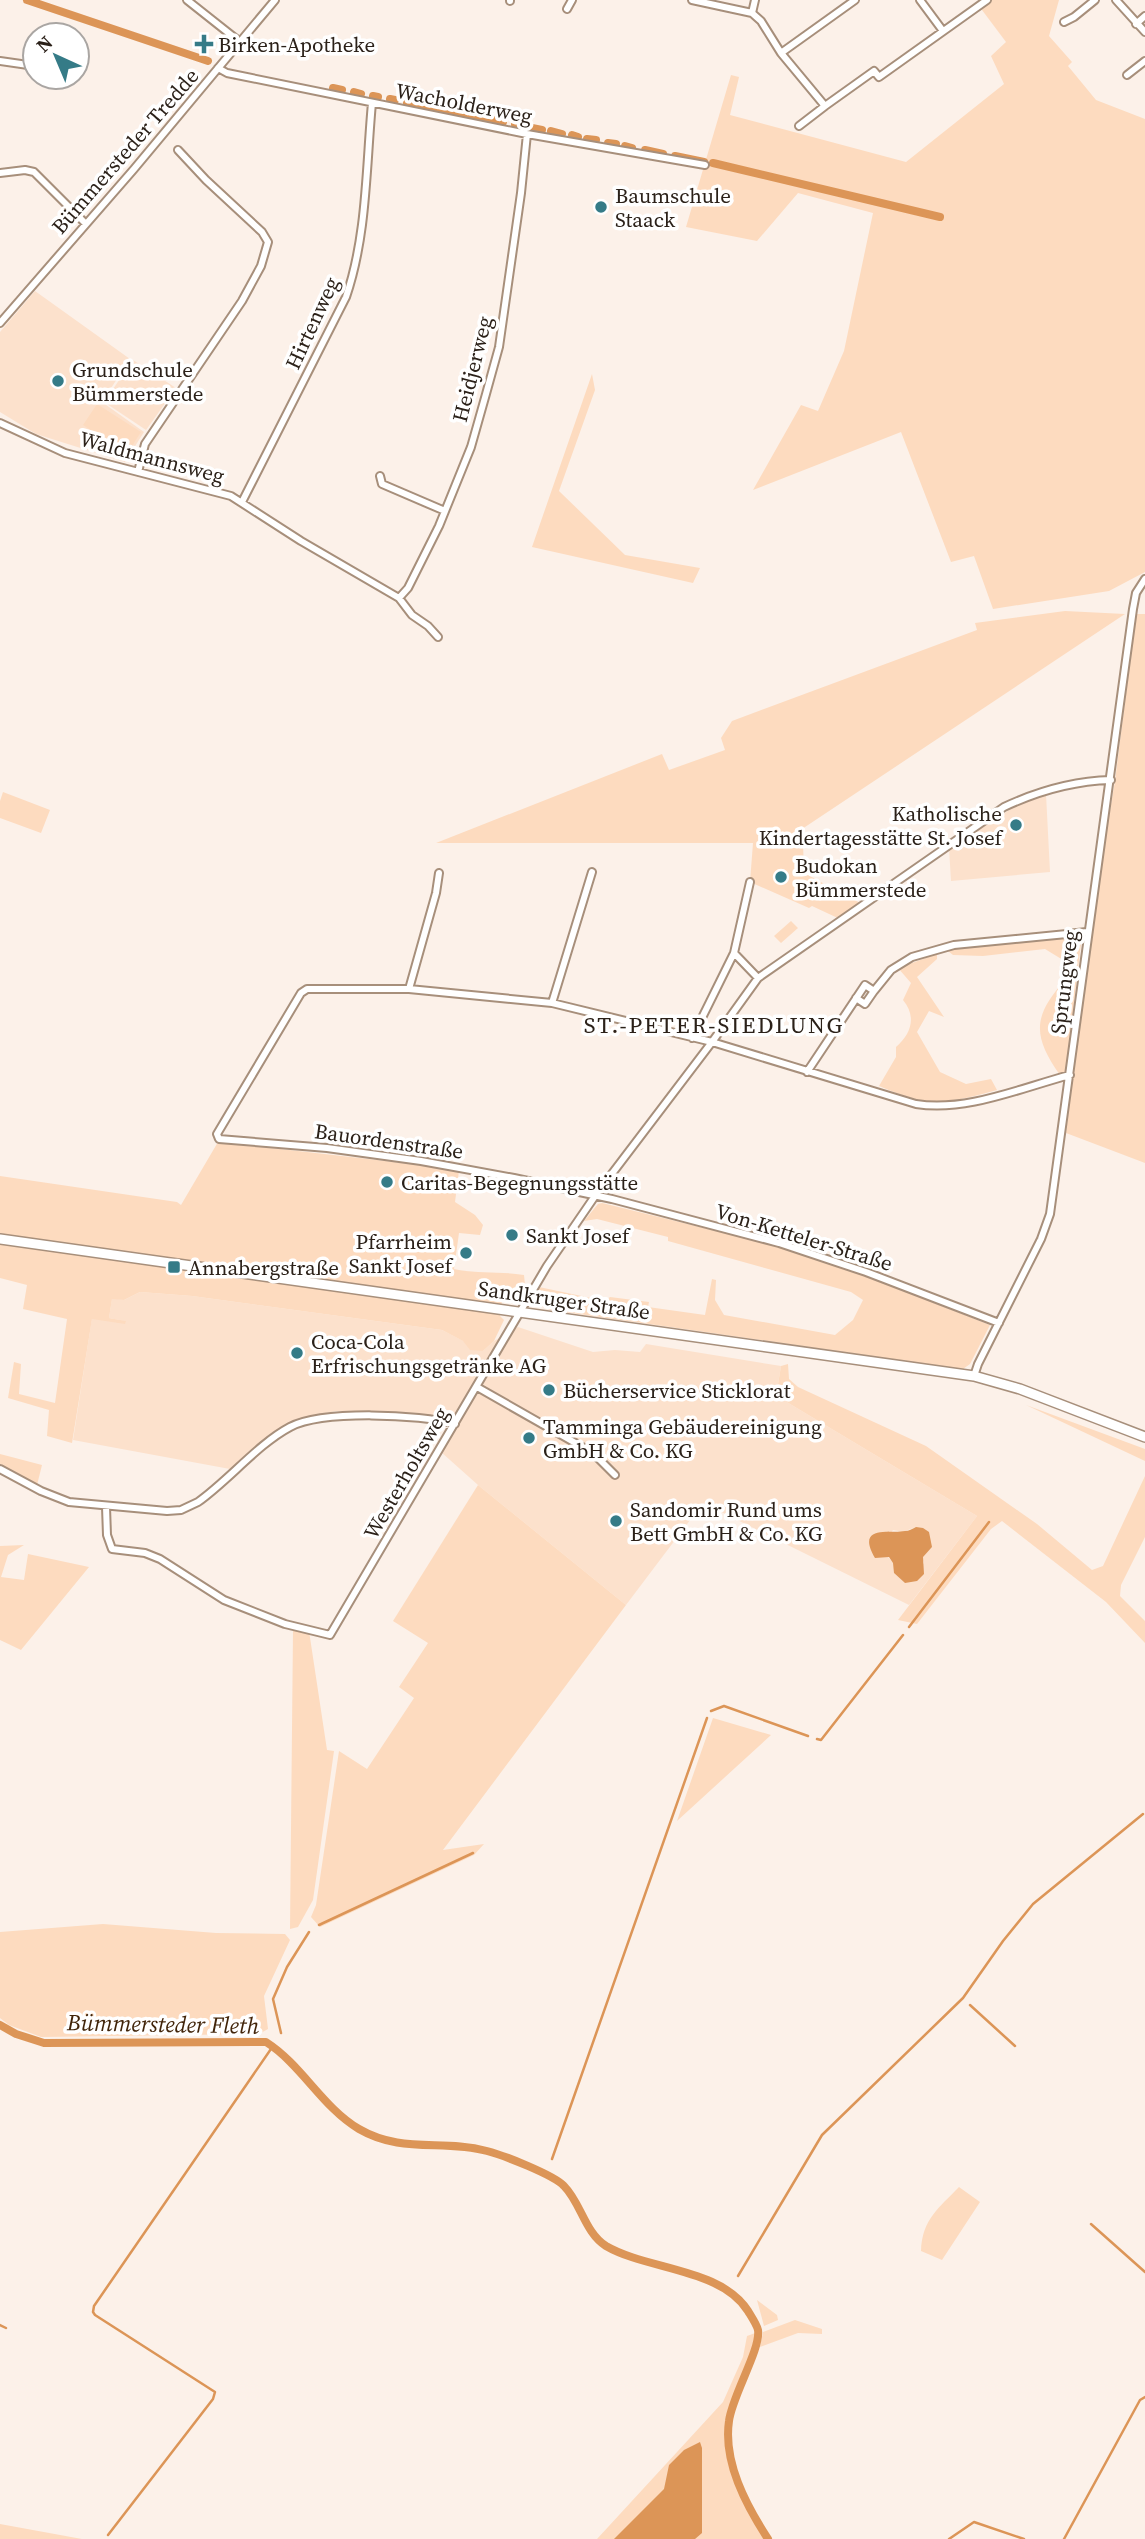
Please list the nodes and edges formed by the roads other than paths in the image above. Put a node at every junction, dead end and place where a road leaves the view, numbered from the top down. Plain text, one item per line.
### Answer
1 (187, 0) edge
2 (275, 0) edge
3 (572, 0) edge
4 (692, 0) edge
5 (755, 0) edge
6 (855, 0) edge
7 (920, 0) edge
8 (987, 0) edge
9 (1095, 0) edge
10 (1116, 0) edge
11 (567, 9) dead end
12 (752, 13) junction
13 (1145, 16) edge
14 (1063, 22) dead end
15 (1136, 24) junction
16 (943, 31) junction
17 (1145, 32) edge
18 (240, 42) junction
19 (781, 53) junction
20 (0, 61) edge
21 (1145, 61) edge
22 (21, 64) edge
23 (218, 68) junction
24 (1127, 75) dead end
25 (372, 103) junction
26 (825, 106) junction
27 (799, 126) dead end
28 (527, 134) junction
29 (178, 150) dead end
30 (705, 165) dead end
31 (0, 173) edge
32 (86, 224) junction
33 (0, 323) edge
34 (0, 423) edge
35 (138, 472) junction
36 (380, 476) dead end
37 (242, 502) junction
38 (445, 511) junction
39 (1145, 579) edge
40 (399, 597) junction
41 (438, 636) dead end
42 (1111, 780) junction
43 (592, 872) dead end
44 (439, 873) dead end
45 (750, 882) dead end
46 (1087, 932) junction
47 (734, 953) junction
48 (758, 978) junction
49 (409, 989) junction
50 (552, 1003) junction
51 (692, 1038) junction
52 (712, 1042) junction
53 (807, 1072) junction
54 (1070, 1075) junction
55 (595, 1196) junction
56 (0, 1239) edge
57 (520, 1311) junction
58 (999, 1323) junction
59 (974, 1376) junction
60 (477, 1387) junction
61 (455, 1424) junction
62 (1145, 1437) edge
63 (0, 1469) edge
64 (614, 1475) dead end
65 (106, 1507) junction

1 - 18 street
2 - 18 street, Bümmersteder Tredde
3 - 11 street
4 - 12 street
5 - 12 street
6 - 19 street
7 - 16 street
8 - 16 street
9 - 14 street
10 - 15 street
12 - 19 street
13 - 15 street
15 - 17 street
16 - 26 street
18 - 23 street, Bümmersteder Tredde
19 - 26 street
20 - 22 street
21 - 24 street
23 - 25 street, Wacholderweg
23 - 32 street, Bümmersteder Tredde
25 - 28 street, Wacholderweg
25 - 37 street, Hirtenweg
26 - 27 street
28 - 30 street, Wacholderweg
28 - 38 street, Heidjerweg
29 - 35 street
31 - 32 street
32 - 33 street, Bümmersteder Tredde
34 - 35 street, Waldmannsweg
35 - 37 street, Waldmannsweg
36 - 38 street
37 - 40 street, Waldmannsweg
38 - 40 street, Heidjerweg
39 - 42 street, Sprungweg
40 - 41 street, Waldmannsweg
42 - 46 street, Sprungweg
42 - 48 street, Westerholtsweg
43 - 50 street
44 - 49 street
45 - 47 street
46 - 53 street
46 - 54 street, Sprungweg
47 - 48 street
47 - 51 street
48 - 52 street, Westerholtsweg
49 - 50 street
49 - 55 street, Bauordenstraße
50 - 51 street
51 - 52 street
52 - 53 street
52 - 55 street, Westerholtsweg
53 - 54 street
54 - 58 street, Sprungweg
55 - 57 street, Westerholtsweg
55 - 58 street, Von-Ketteler-Straße
56 - 57 street, Sandkruger Straße
57 - 59 street, Sandkruger Straße
57 - 60 street, Westerholtsweg
58 - 59 street, Sprungweg
59 - 62 street, Sandkruger Straße
60 - 61 street, Westerholtsweg
60 - 64 street
61 - 65 street
61 - 65 street, Westerholtsweg
63 - 65 street

